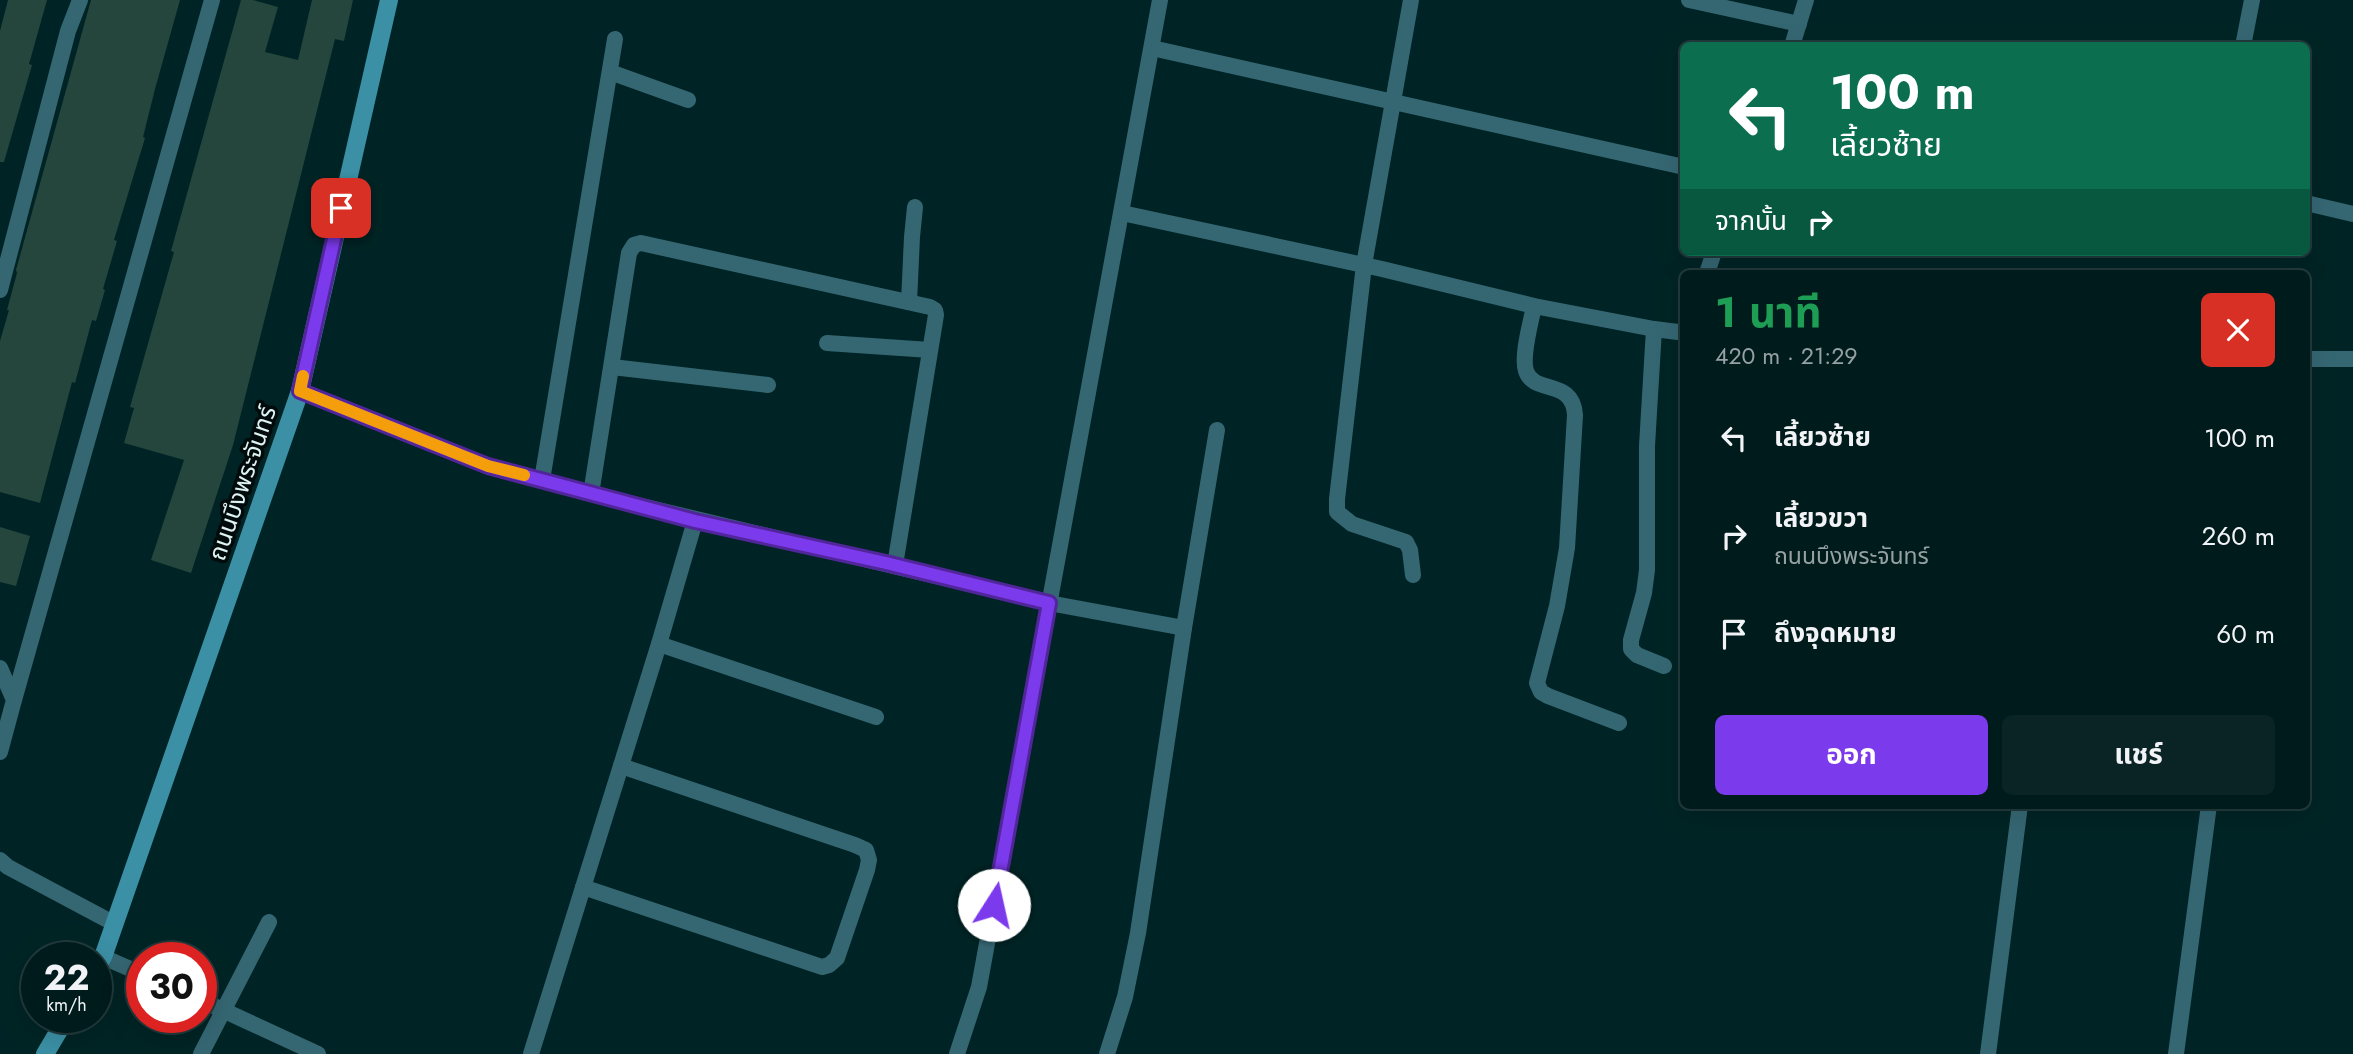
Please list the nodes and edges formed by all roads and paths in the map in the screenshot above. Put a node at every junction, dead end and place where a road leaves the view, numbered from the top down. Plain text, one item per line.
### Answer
1 (80, 0) edge
2 (212, 0) edge
3 (389, 0) edge
4 (1160, 0) edge
5 (1411, 0) edge
6 (1689, 0) edge
7 (1806, 0) edge
8 (2252, 0) edge
9 (1799, 24) junction
10 (615, 39) dead end
11 (1793, 42) edge
12 (2244, 42) edge
13 (1152, 48) junction
14 (610, 72) junction
15 (688, 100) dead end
16 (1394, 101) junction
17 (1680, 166) edge
18 (2310, 204) edge
19 (915, 206) dead end
20 (1122, 214) junction
21 (2353, 214) edge
22 (1364, 265) junction
23 (0, 290) edge
24 (909, 302) junction
25 (1534, 306) junction
26 (1654, 329) junction
27 (1680, 332) edge
28 (827, 343) dead end
29 (930, 350) junction
30 (2310, 359) edge
31 (2353, 360) edge
32 (612, 367) junction
33 (768, 385) dead end
34 (300, 391) junction
35 (1217, 430) dead end
36 (542, 480) junction
37 (591, 494) junction
38 (695, 521) junction
39 (895, 565) junction
40 (1413, 575) dead end
41 (1049, 603) junction
42 (1184, 628) junction
43 (659, 644) junction
44 (1664, 666) dead end
45 (0, 668) edge
46 (14, 700) junction
47 (876, 717) dead end
48 (1619, 723) dead end
49 (0, 752) edge
50 (621, 766) junction
51 (2019, 809) edge
52 (2208, 809) edge
53 (0, 860) edge
54 (583, 887) junction
55 (270, 922) dead end
56 (115, 924) junction
57 (108, 942) edge
58 (217, 1007) edge
59 (225, 1010) junction
60 (58, 1033) edge
61 (45, 1054) edge
62 (201, 1054) edge
63 (318, 1054) edge
64 (531, 1054) edge
65 (957, 1054) edge
66 (1107, 1054) edge
67 (1987, 1054) edge
68 (2176, 1054) edge

1 - 23 street
2 - 46 street
3 - 34 street, ถนนบึงพระจันทร์
4 - 13 street
5 - 16 street
6 - 9 street
7 - 9 street
8 - 12 street
9 - 11 street
10 - 14 street
13 - 16 street
13 - 20 street
14 - 15 street
14 - 36 street
16 - 17 street
16 - 22 street
18 - 21 street
19 - 24 street
20 - 22 street
20 - 41 street
22 - 25 street
22 - 40 street
24 - 29 street
24 - 32 street
25 - 26 street
25 - 48 street
26 - 27 street
26 - 44 street
28 - 29 street
29 - 39 street
30 - 31 street
32 - 33 street
32 - 37 street
34 - 36 street
34 - 56 street, ถนนบึงพระจันทร์
35 - 42 street
36 - 37 street
37 - 38 street
38 - 39 street
38 - 43 street
39 - 41 street
41 - 42 street
41 - 65 street
42 - 66 street
43 - 47 street
43 - 50 street
45 - 46 street
46 - 49 street
50 - 54 street
50 - 54 street
51 - 67 street
52 - 68 street
53 - 56 street
54 - 64 street
55 - 59 street
56 - 57 street, ถนนบึงพระจันทร์
58 - 59 street
59 - 62 street
59 - 63 street
60 - 61 street

